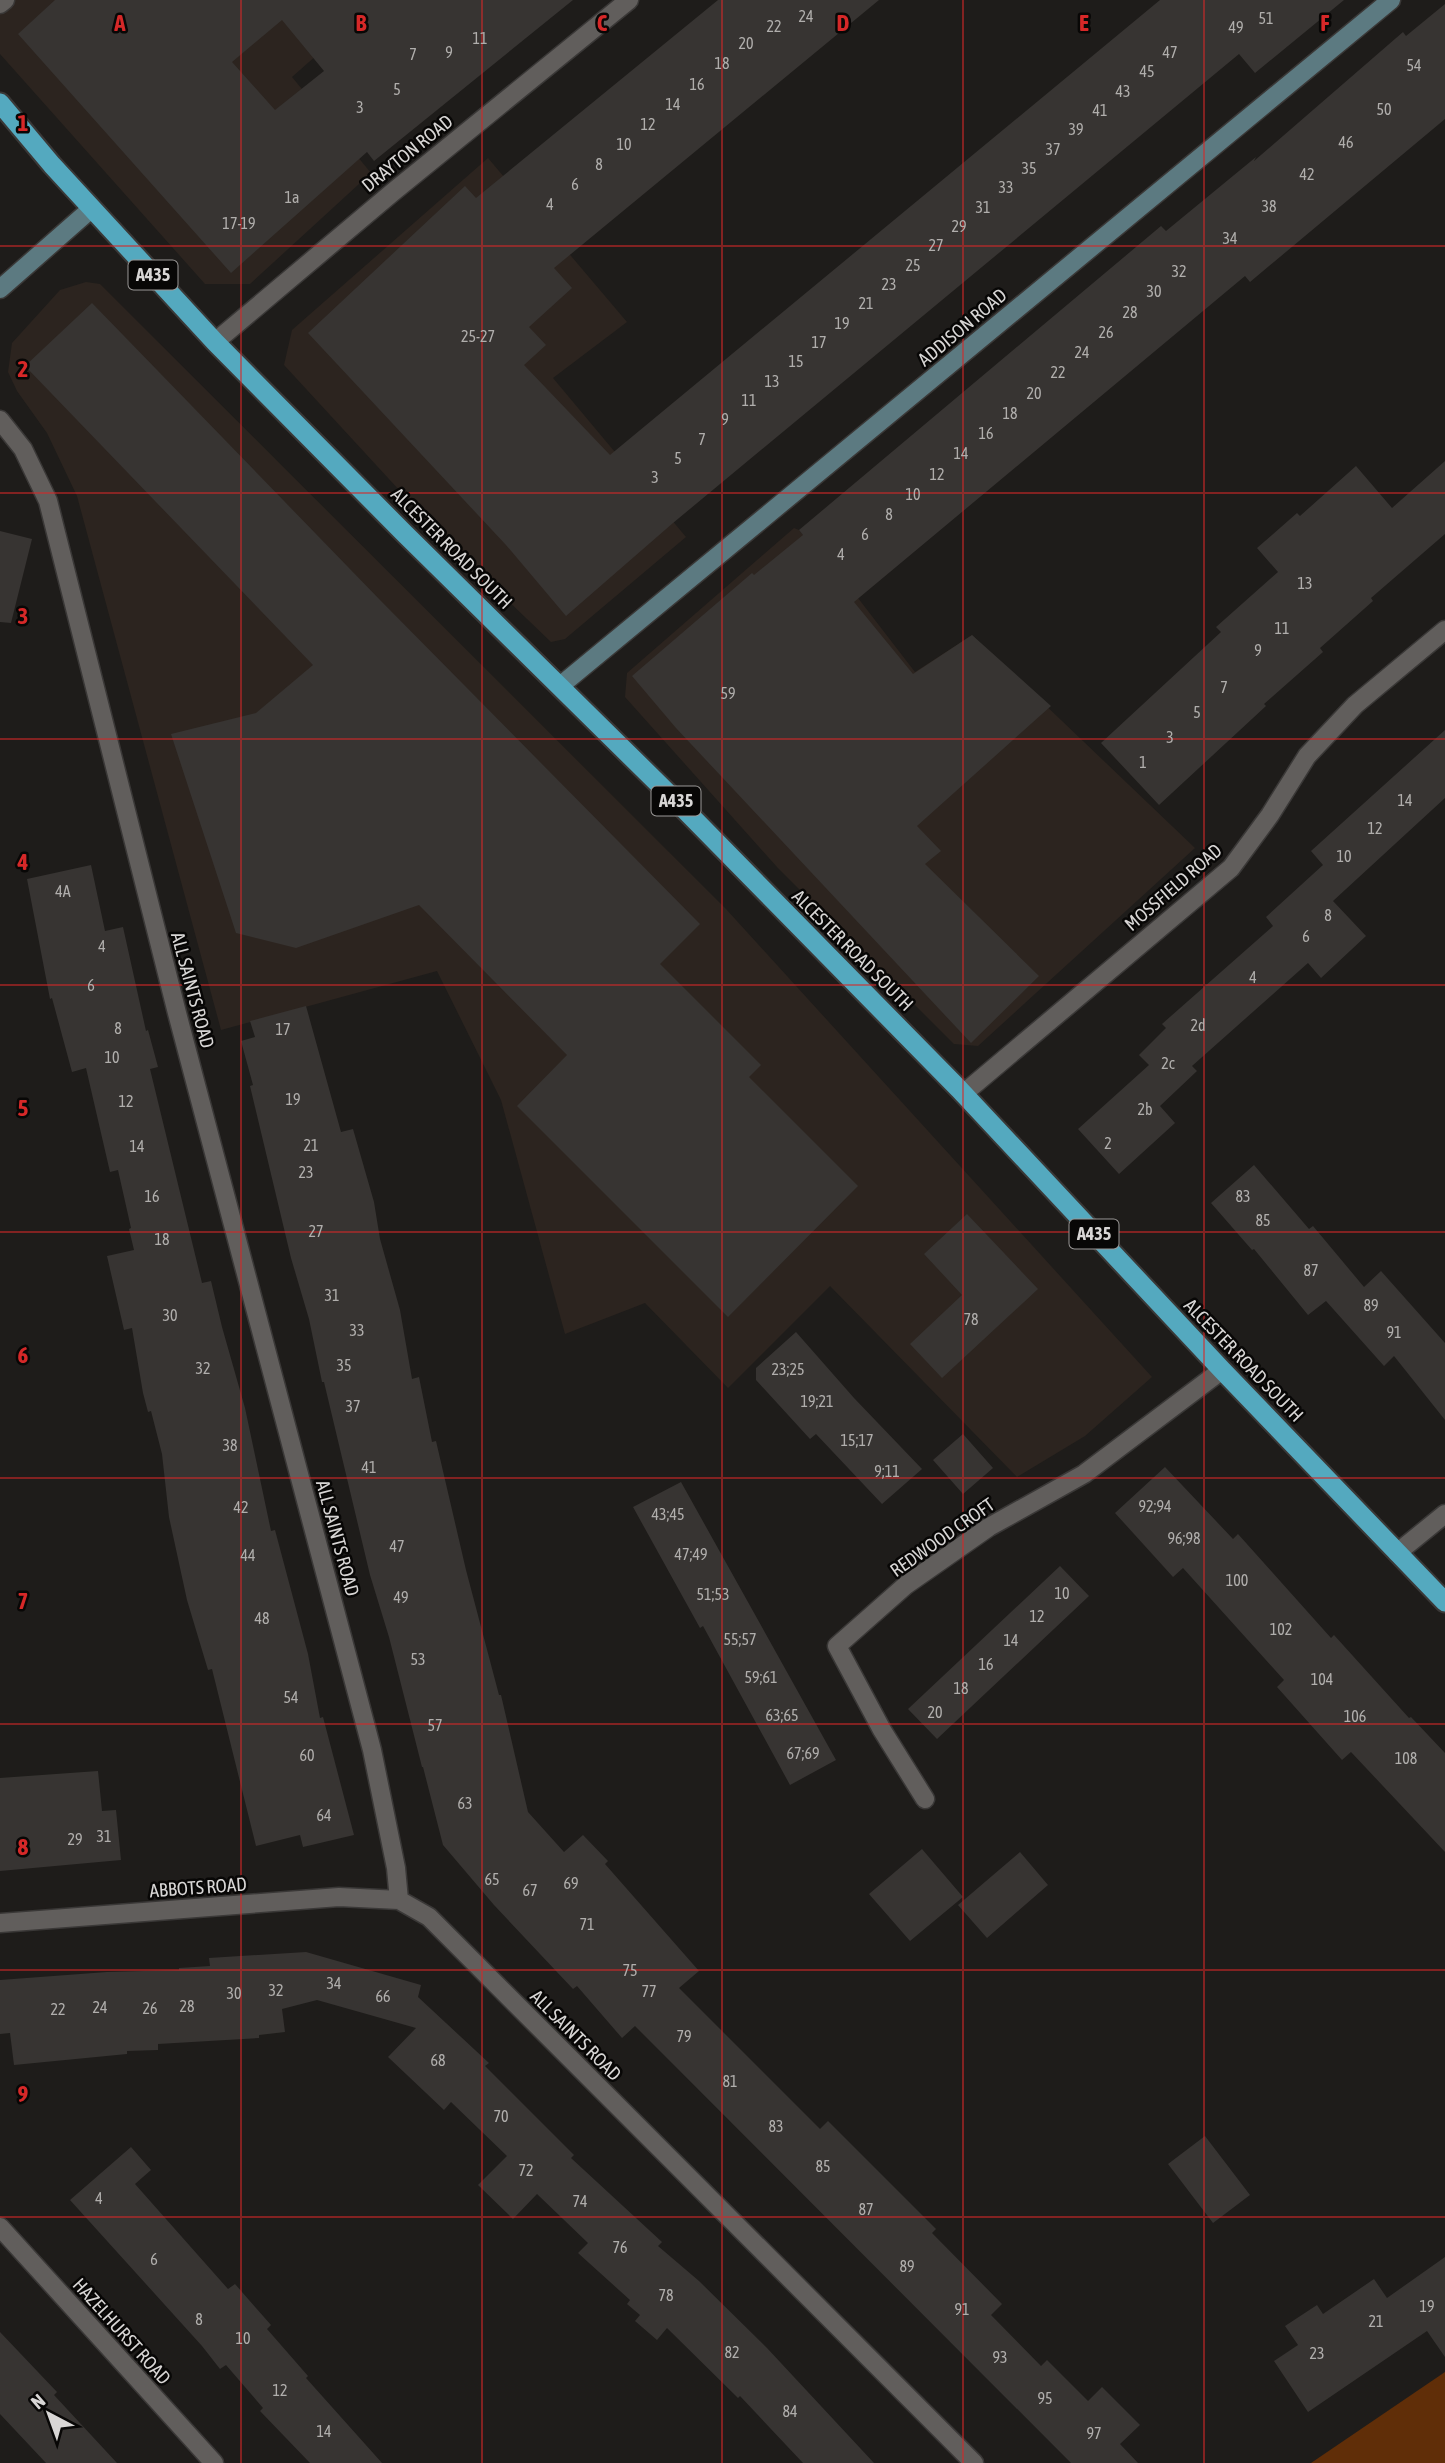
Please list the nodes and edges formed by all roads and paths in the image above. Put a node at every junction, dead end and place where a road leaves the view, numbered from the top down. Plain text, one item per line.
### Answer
1 (5, 0) edge
2 (629, 0) edge
3 (1391, 0) edge
4 (0, 4) edge
5 (0, 103) edge
6 (91, 208) junction
7 (0, 289) edge
8 (215, 342) junction
9 (0, 420) edge
10 (1445, 630) edge
11 (559, 686) junction
12 (963, 1094) junction
13 (1222, 1370) junction
14 (1445, 1514) edge
15 (1397, 1553) junction
16 (1445, 1602) edge
17 (925, 1799) dead end
18 (399, 1900) junction
19 (0, 1923) edge
20 (0, 2227) edge
21 (214, 2463) edge
22 (974, 2463) edge

1 - 4 street
2 - 8 street, DRAYTON ROAD
3 - 11 main road, ADDISON ROAD
5 - 6 highway, A435
6 - 7 main road
6 - 8 highway, A435
8 - 11 highway, ALCESTER ROAD SOUTH / A435
9 - 18 street, ALL SAINTS ROAD
10 - 12 street, MOSSFIELD ROAD
11 - 12 highway, ALCESTER ROAD SOUTH / A435
12 - 13 highway, ALCESTER ROAD SOUTH / A435
13 - 15 highway, ALCESTER ROAD SOUTH / A435
13 - 17 street, REDWOOD CROFT
14 - 15 street
15 - 16 highway, ALCESTER ROAD SOUTH / A435
18 - 19 street, ABBOTS ROAD
18 - 22 street, ALL SAINTS ROAD
20 - 21 street, HAZELHURST ROAD

